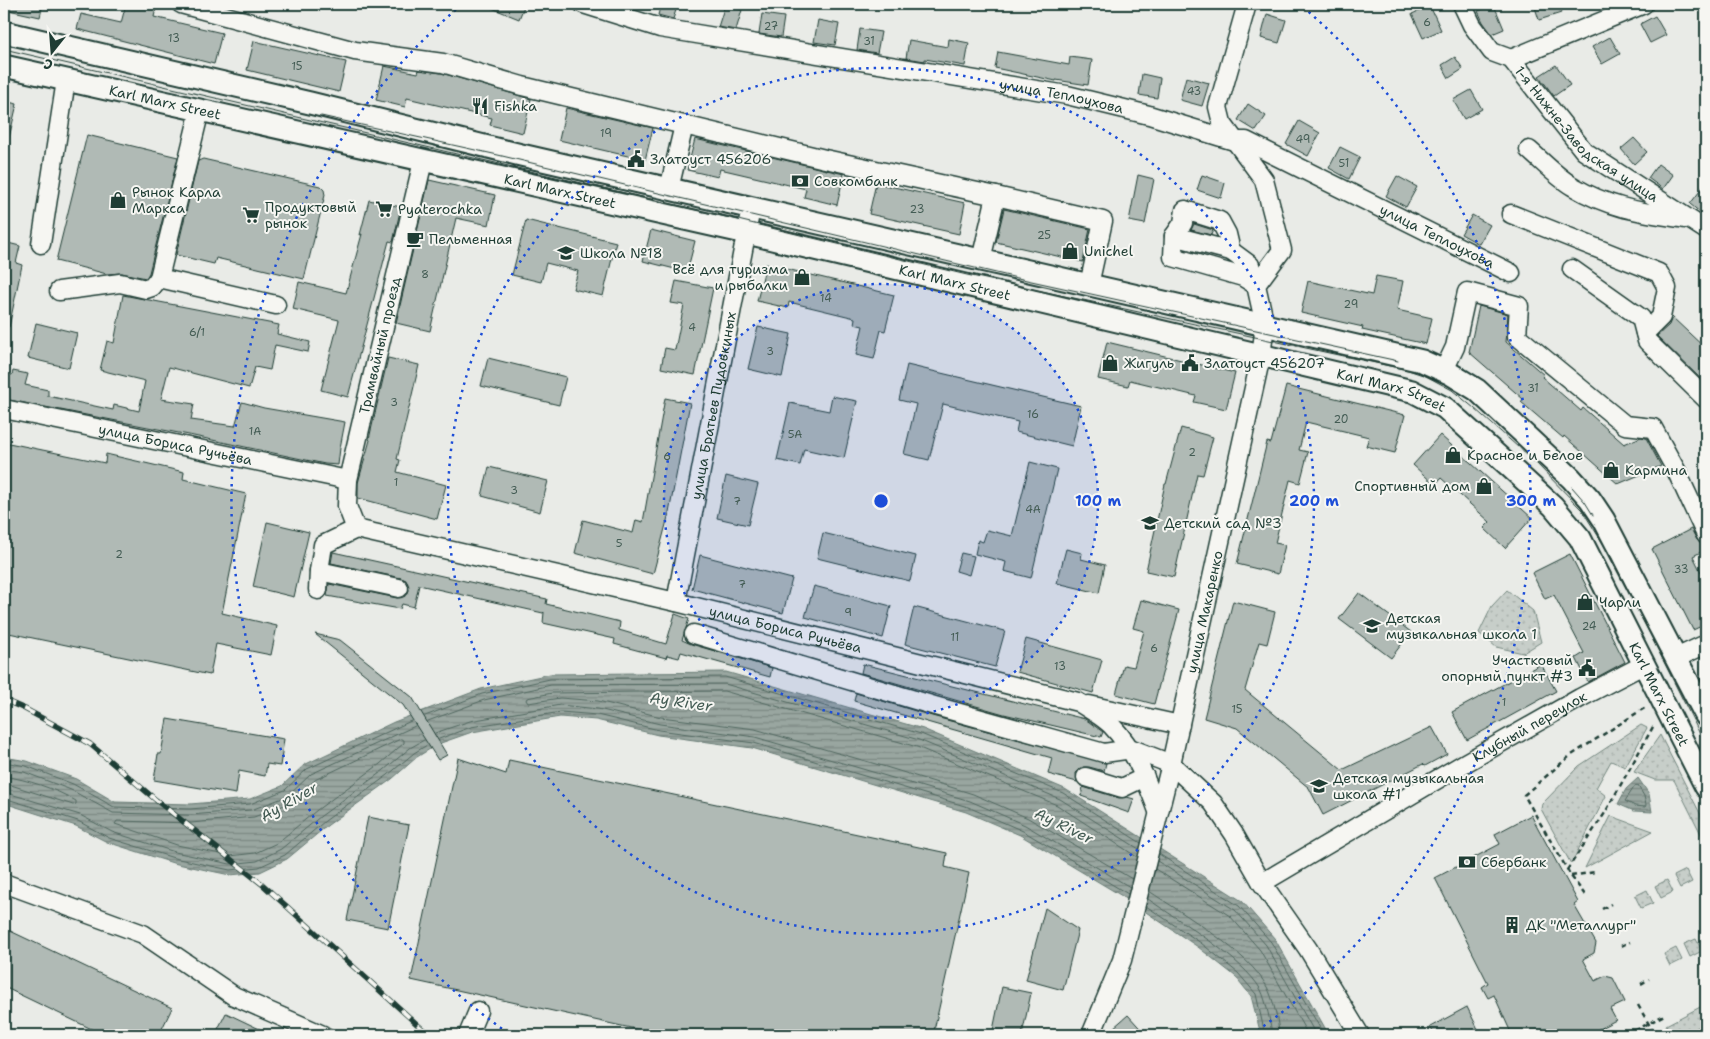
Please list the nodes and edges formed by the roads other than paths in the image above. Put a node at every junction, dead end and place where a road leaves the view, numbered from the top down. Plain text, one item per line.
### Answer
1 (181, 4) edge
2 (583, 4) edge
3 (1247, 4) edge
4 (1462, 4) edge
5 (1644, 4) edge
6 (4, 32) edge
7 (1511, 59) junction
8 (4, 66) edge
9 (66, 80) junction
10 (200, 110) junction
11 (684, 125) junction
12 (1234, 141) junction
13 (1529, 150) dead end
14 (423, 160) junction
15 (669, 189) junction
16 (996, 196) junction
17 (751, 208) junction
18 (1511, 214) dead end
19 (1699, 225) edge
20 (747, 233) junction
21 (1174, 236) junction
22 (42, 244) dead end
23 (1231, 251) junction
24 (981, 260) junction
25 (1572, 269) dead end
26 (1512, 273) dead end
27 (159, 278) junction
28 (1089, 285) junction
29 (1256, 285) junction
30 (59, 291) dead end
31 (276, 305) dead end
32 (1266, 325) junction
33 (1645, 333) junction
34 (1261, 356) junction
35 (1444, 370) junction
36 (1706, 399) edge
37 (4, 408) edge
38 (348, 480) junction
39 (356, 529) junction
40 (1706, 535) edge
41 (319, 571) junction
42 (399, 588) dead end
43 (318, 590) dead end
44 (676, 602) junction
45 (694, 634) dead end
46 (1706, 644) edge
47 (1676, 658) junction
48 (1643, 665) junction
49 (1078, 702) junction
50 (1706, 716) edge
51 (1180, 725) junction
52 (1132, 749) junction
53 (1171, 764) junction
54 (1145, 777) junction
55 (1086, 778) dead end
56 (1706, 787) edge
57 (1156, 818) junction
58 (4, 883) edge
59 (1262, 883) junction
60 (478, 1011) dead end
61 (323, 1035) edge
62 (468, 1035) edge
63 (1091, 1035) edge
64 (1360, 1035) edge

1 - 11 street
2 - 12 street, улица Теплоухова
3 - 12 street
4 - 7 street, 1-я Нижне-Заводская улица
5 - 7 street
6 - 15 main road, Karl Marx Street
7 - 19 street, 1-я Нижне-Заводская улица
8 - 9 main road, Karl Marx Street
9 - 10 main road, Karl Marx Street
9 - 22 street
10 - 14 main road, Karl Marx Street
10 - 27 street
11 - 15 street
11 - 16 street
12 - 26 street, улица Теплоухова
12 - 29 street
13 - 19 street
14 - 20 main road, Karl Marx Street
14 - 38 street, Трамвайный проезд
15 - 17 main road, Karl Marx Street
16 - 24 street
16 - 28 street
17 - 20 street, улица Братьев Пудовкиных
17 - 24 main road, Karl Marx Street
18 - 33 street
20 - 34 main road, Karl Marx Street
20 - 44 street, улица Братьев Пудовкиных
21 - 23 street
21 - 23 street
21 - 29 street
23 - 29 street
24 - 28 main road, Karl Marx Street
25 - 33 street
27 - 30 street
27 - 31 street
28 - 32 main road, Karl Marx Street
29 - 32 street
32 - 34 street, улица Макаренко
32 - 35 main road, Karl Marx Street
33 - 36 street
34 - 48 main road, Karl Marx Street
34 - 51 street, улица Макаренко
35 - 40 street
35 - 47 main road, Karl Marx Street
37 - 38 street, улица Бориса Ручьёва
38 - 39 street, Трамвайный проезд
39 - 41 street
39 - 44 street, улица Бориса Ручьёва
41 - 42 street
41 - 43 street
44 - 49 street, улица Бориса Ручьёва
45 - 52 street
46 - 47 street
47 - 50 main road, Karl Marx Street
48 - 56 main road, Karl Marx Street
48 - 59 street, Клубный переулок
49 - 51 street
49 - 52 street, улица Бориса Ручьёва
51 - 53 street, улица Макаренко
52 - 53 street
52 - 54 street, улица Бориса Ручьёва
53 - 57 street, улица Макаренко
53 - 59 street
54 - 55 street
54 - 57 street, улица Бориса Ручьёва
57 - 63 street, улица Макаренко
58 - 61 street
59 - 64 street
60 - 62 street

